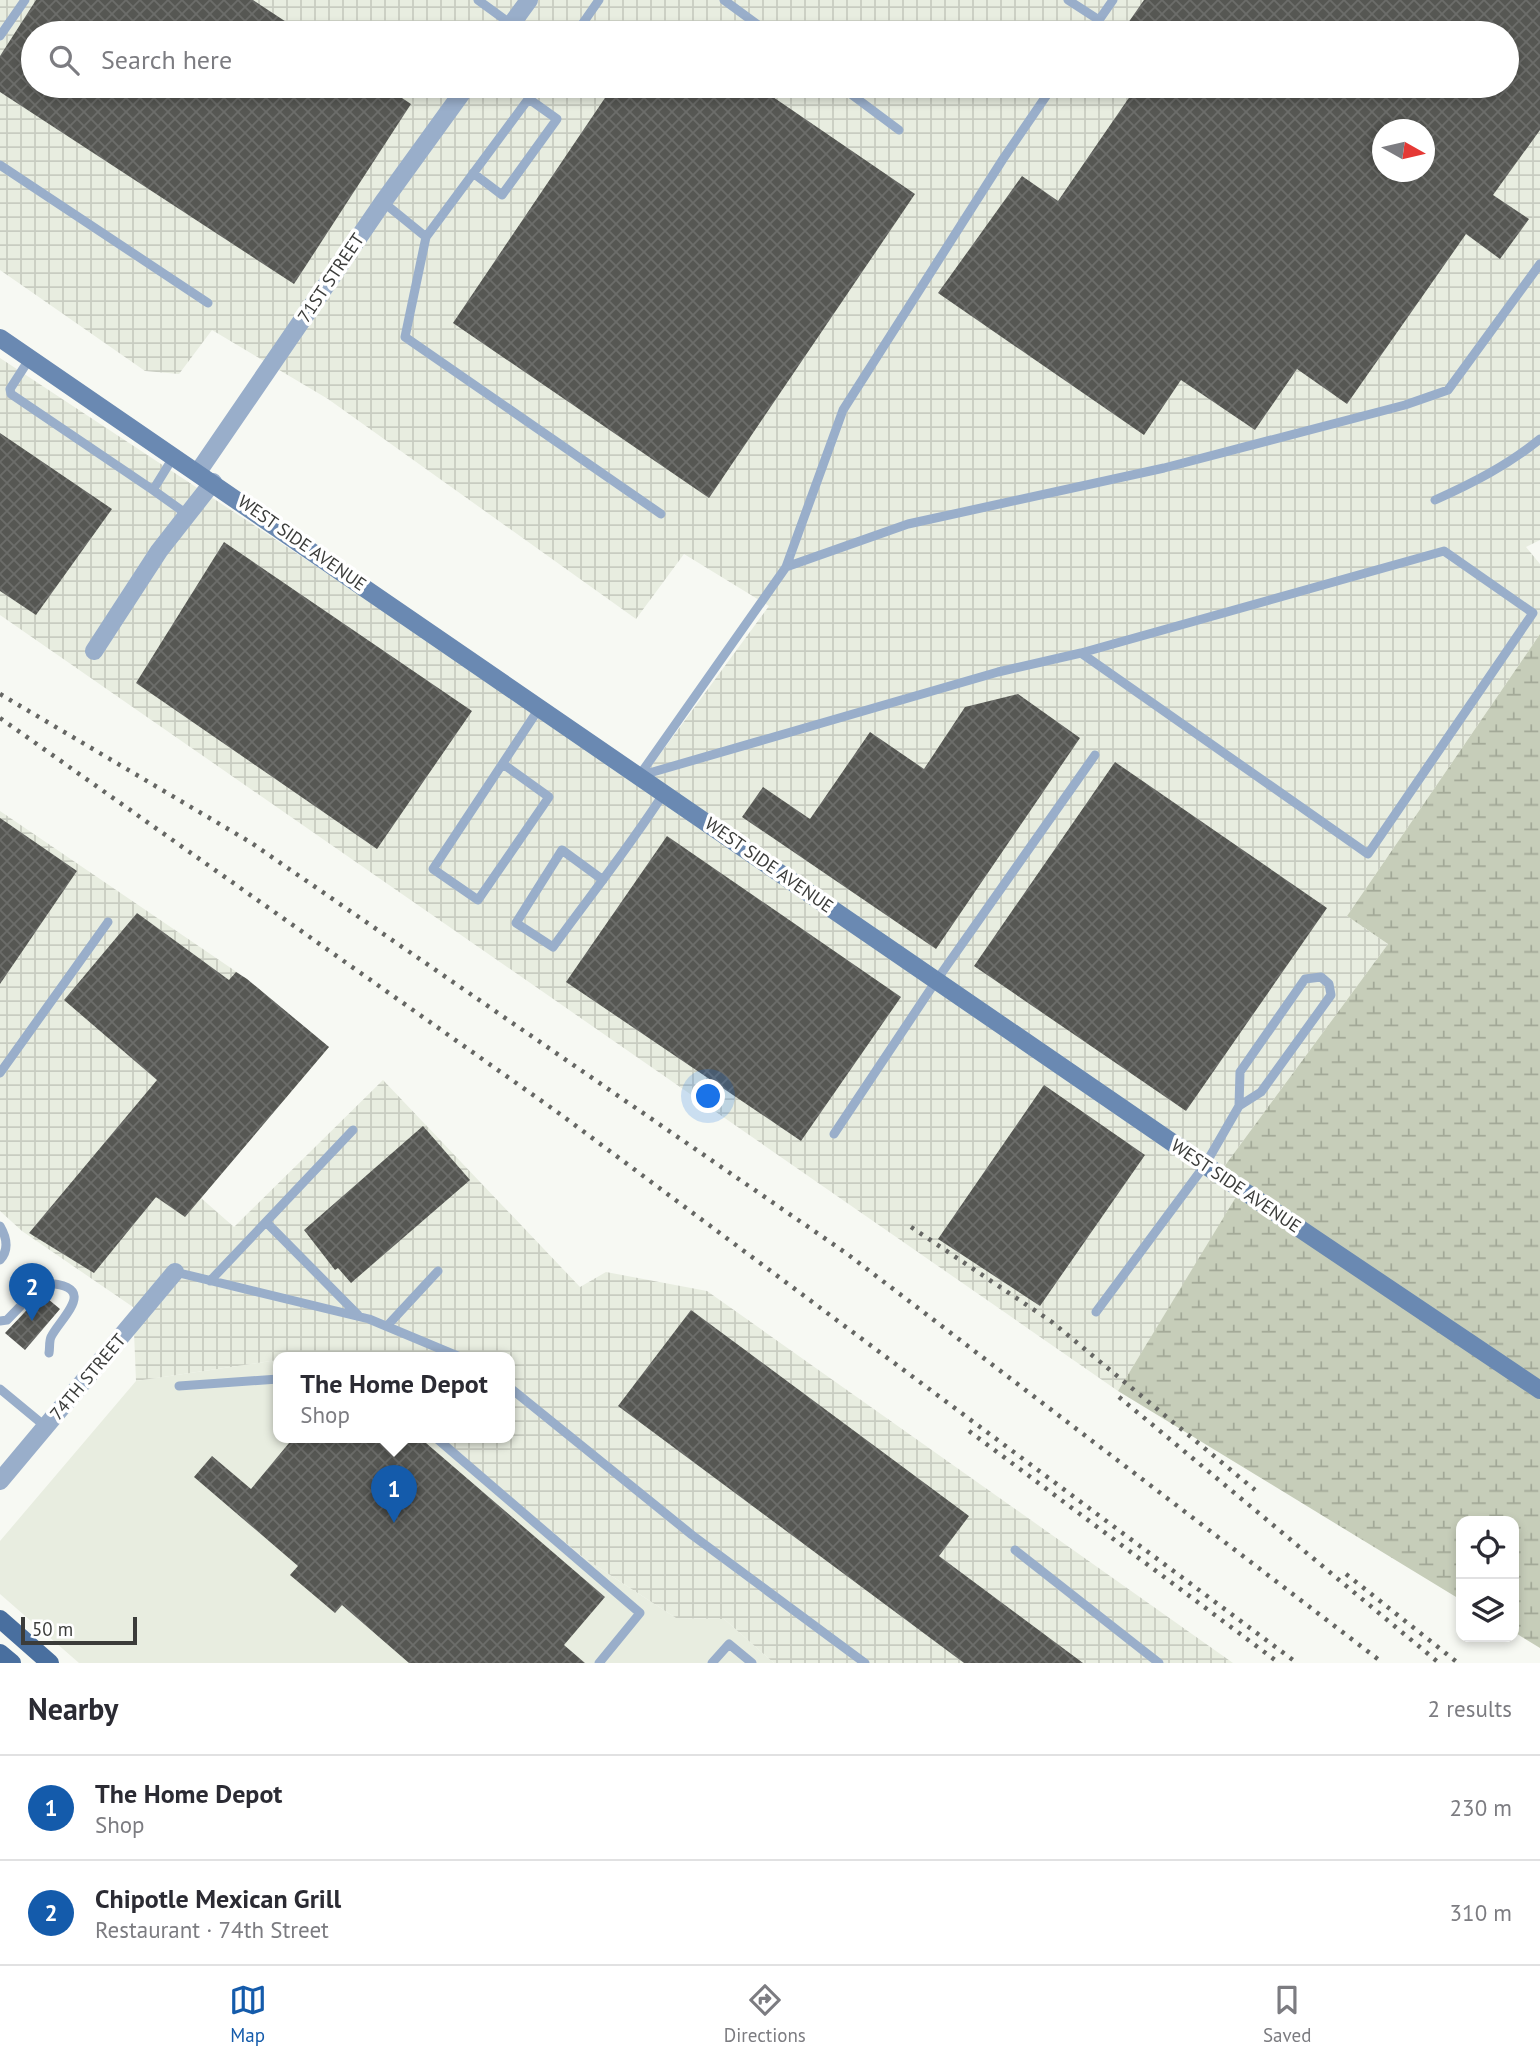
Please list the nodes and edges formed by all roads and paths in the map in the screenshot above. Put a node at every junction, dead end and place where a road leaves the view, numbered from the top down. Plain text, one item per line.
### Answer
1 (25, 0) edge
2 (478, 0) edge
3 (529, 0) edge
4 (599, 0) edge
5 (724, 0) edge
6 (1068, 0) edge
7 (1113, 0) edge
8 (1099, 20) joint
9 (500, 21) edge
10 (514, 21) edge
11 (584, 21) edge
12 (753, 21) edge
13 (0, 36) edge
14 (458, 98) edge
15 (856, 98) edge
16 (1046, 98) edge
17 (529, 99) joint
18 (900, 130) dead end
19 (0, 165) edge
20 (473, 173) junction
21 (383, 202) junction
22 (426, 237) junction
23 (1540, 264) edge
24 (208, 303) dead end
25 (0, 338) edge
26 (30, 358) junction
27 (1540, 439) edge
28 (174, 456) junction
29 (206, 477) junction
30 (153, 490) junction
31 (1435, 500) dead end
32 (661, 514) dead end
33 (188, 515) junction
34 (786, 567) junction
35 (94, 651) dead end
36 (1081, 653) junction
37 (540, 707) junction
38 (1095, 755) dead end
39 (503, 764) junction
40 (639, 776) junction
41 (664, 793) junction
42 (603, 880) junction
43 (107, 922) dead end
44 (936, 981) junction
45 (0, 1073) edge
46 (1240, 1106) junction
47 (353, 1130) dead end
48 (834, 1134) dead end
49 (1205, 1165) junction
50 (265, 1222) junction
51 (0, 1226) edge
52 (0, 1260) edge
53 (438, 1271) dead end
54 (175, 1272) joint
55 (210, 1281) junction
56 (1096, 1312) dead end
57 (360, 1317) junction
58 (0, 1321) edge
59 (387, 1326) junction
60 (448, 1352) edge
61 (50, 1353) dead end
62 (273, 1379) edge
63 (179, 1386) dead end
64 (0, 1389) edge
65 (1540, 1390) edge
66 (515, 1392) edge
67 (46, 1427) junction
68 (442, 1443) edge
69 (0, 1481) edge
70 (1015, 1550) dead end
71 (0, 1619) edge
72 (0, 1653) edge
73 (12, 1663) edge
74 (50, 1663) edge
75 (599, 1663) edge
76 (712, 1663) edge
77 (752, 1663) edge
78 (865, 1663) edge
79 (1159, 1663) edge

1 - 13 lane
2 - 9 lane
3 - 10 street
4 - 11 lane
5 - 12 lane
6 - 8 lane
7 - 8 lane
14 - 21 street, 71ST STREET
15 - 18 lane
16 - 34 lane
17 - 20 lane
17 - 20 lane
19 - 24 lane
20 - 22 lane
21 - 22 lane
21 - 29 street, 71ST STREET
22 - 32 lane
23 - 34 lane
25 - 26 street, WEST SIDE AVENUE
26 - 28 street, WEST SIDE AVENUE
26 - 30 lane
27 - 31 lane
28 - 29 street, WEST SIDE AVENUE
28 - 30 lane
29 - 33 street, 71ST STREET
29 - 37 street, WEST SIDE AVENUE
30 - 33 lane
33 - 35 street, 71ST STREET
34 - 40 lane
36 - 36 lane
36 - 40 lane
37 - 39 lane
37 - 40 street, WEST SIDE AVENUE
38 - 44 lane
39 - 39 lane
40 - 41 street, WEST SIDE AVENUE
41 - 42 lane
41 - 44 street, WEST SIDE AVENUE
42 - 42 lane
43 - 45 lane
44 - 48 lane
44 - 49 street, WEST SIDE AVENUE
46 - 46 lane
46 - 49 lane
47 - 50 lane
49 - 56 lane
49 - 65 street, WEST SIDE AVENUE
50 - 55 lane
50 - 57 lane
51 - 52 lane
53 - 59 lane
54 - 55 lane
54 - 67 street, 74TH STREET
55 - 57 lane
57 - 59 lane
58 - 61 lane
59 - 60 lane
62 - 63 lane
64 - 67 lane
66 - 78 lane
67 - 69 street, 74TH STREET
68 - 75 lane
70 - 79 lane
71 - 74 main road
72 - 73 main road
76 - 77 lane

